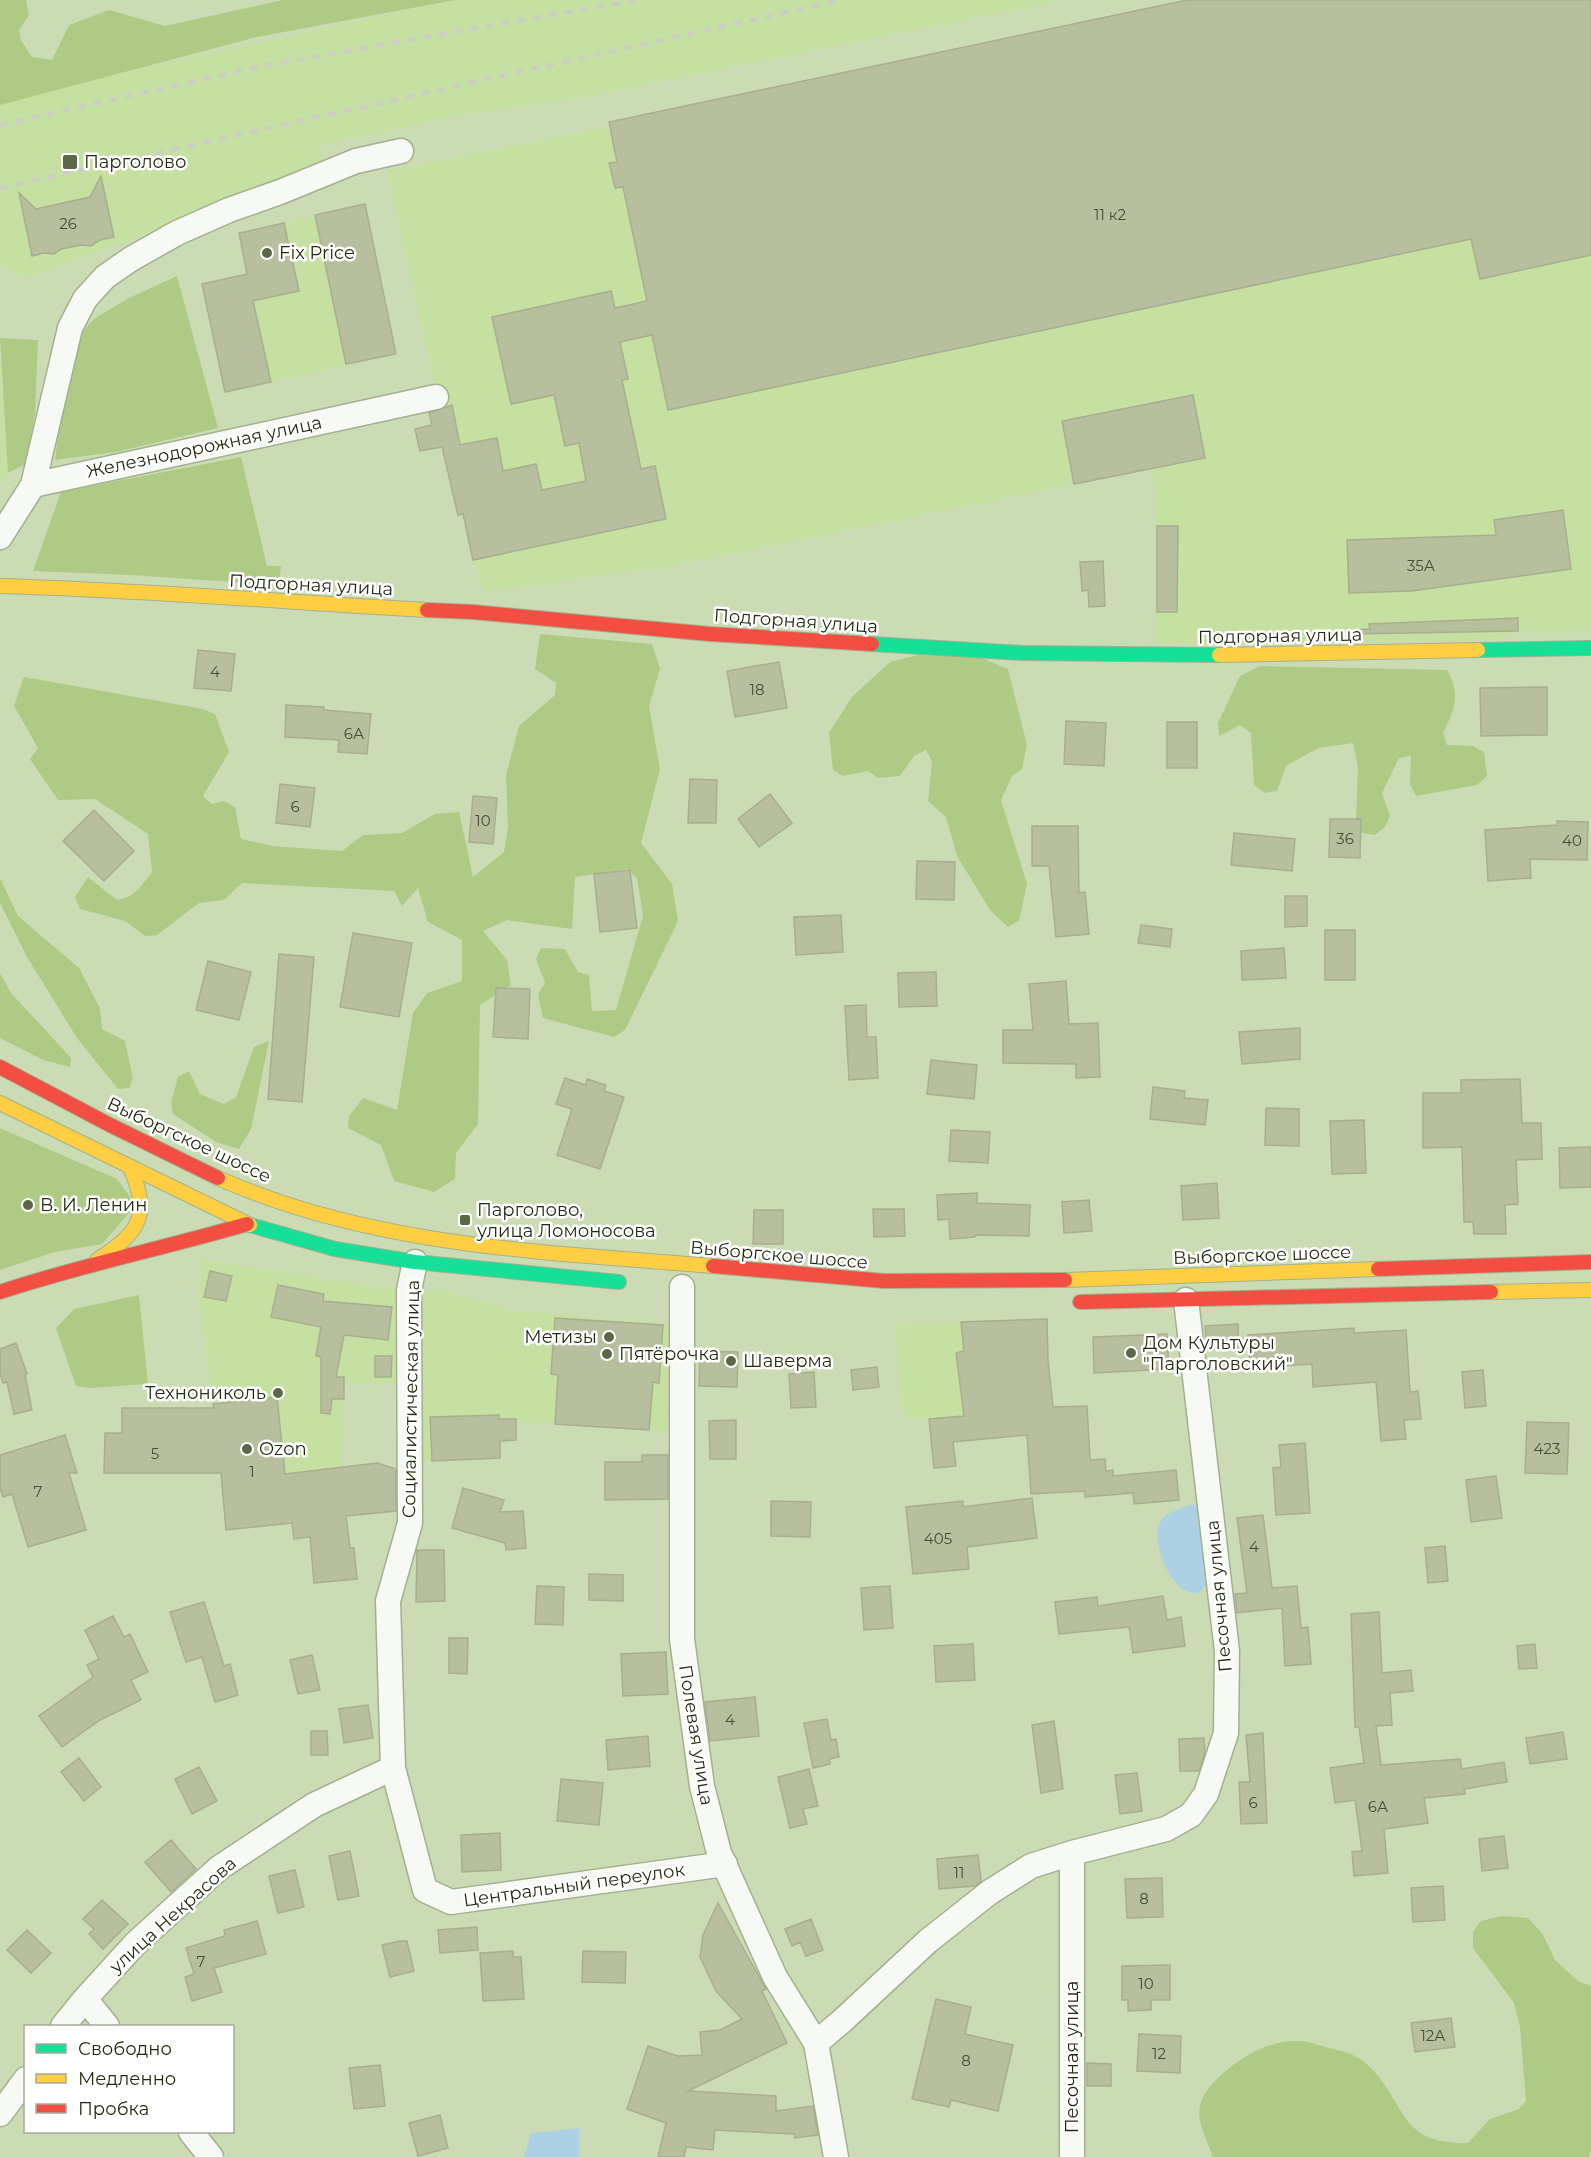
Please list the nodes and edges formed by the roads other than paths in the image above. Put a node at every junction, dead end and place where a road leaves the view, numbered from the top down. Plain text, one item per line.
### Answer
1 (401, 151) dead end
2 (436, 397) dead end
3 (33, 485) junction
4 (0, 537) edge
5 (0, 586) edge
6 (1591, 648) edge
7 (0, 1067) edge
8 (0, 1103) edge
9 (130, 1167) junction
10 (247, 1224) junction
11 (415, 1262) junction
12 (1591, 1262) edge
13 (85, 1268) junction
14 (635, 1283) dead end
15 (682, 1287) dead end
16 (1591, 1290) edge
17 (0, 1292) edge
18 (1186, 1300) junction
19 (1065, 1302) dead end
20 (393, 1768) junction
21 (1072, 1853) junction
22 (725, 1864) junction
23 (425, 1890) joint
24 (85, 1999) junction
25 (64, 2025) edge
26 (106, 2025) edge
27 (816, 2043) junction
28 (24, 2082) edge
29 (0, 2114) edge
30 (192, 2133) edge
31 (211, 2157) edge
32 (836, 2157) edge
33 (1072, 2157) edge

1 - 3 street
2 - 3 street, Железнодорожная улица
3 - 4 street
5 - 6 main road, Подгорная улица
7 - 12 main road, Выборгское шоссе
8 - 9 main road
9 - 10 main road
9 - 13 main road
10 - 11 main road
10 - 13 main road
11 - 14 main road
11 - 20 street, Социалистическая улица
13 - 17 main road
15 - 22 street, Полевая улица
16 - 18 main road
18 - 19 main road
18 - 21 street, Песочная улица
20 - 23 street, Социалистическая улица
20 - 24 street, улица Некрасова
21 - 27 street
21 - 33 street, Песочная улица
22 - 23 street, Центральный переулок
22 - 27 street, Полевая улица
24 - 25 street, улица Некрасова
24 - 26 street
27 - 32 street, Полевая улица
28 - 29 street
30 - 31 street

